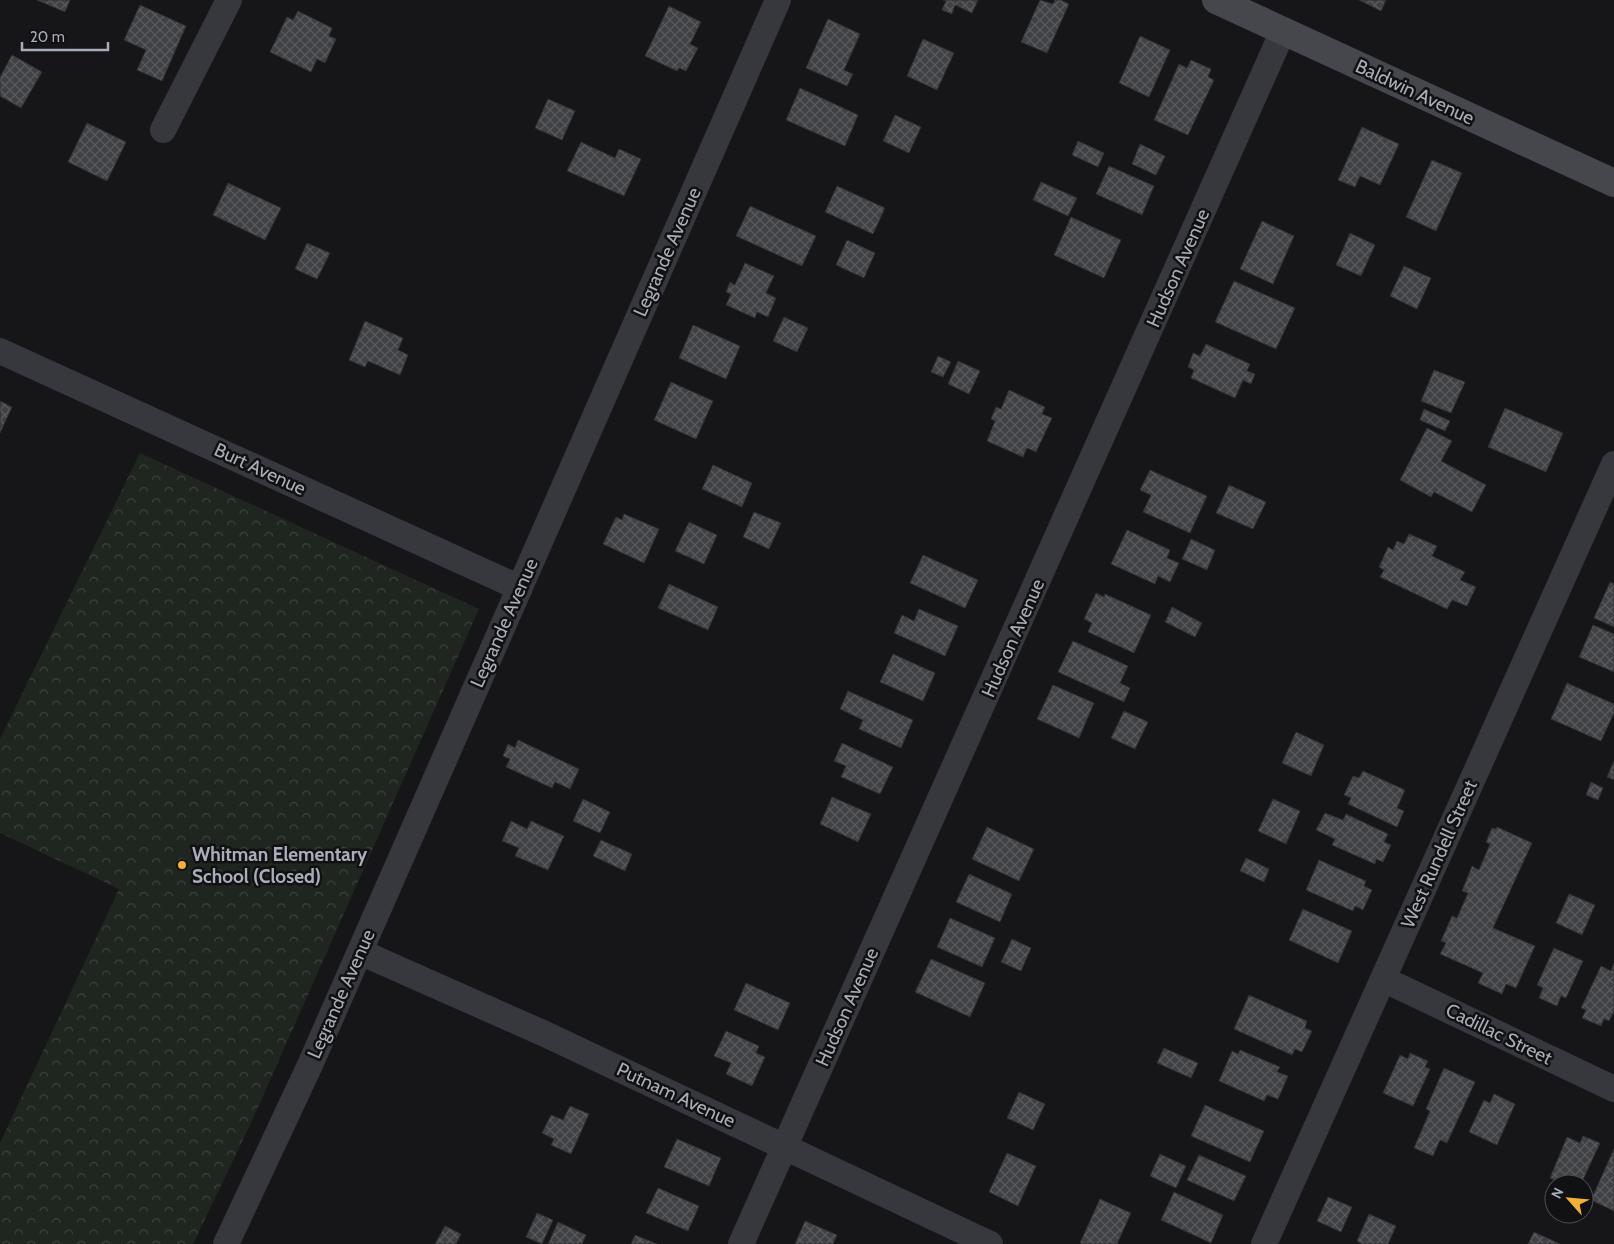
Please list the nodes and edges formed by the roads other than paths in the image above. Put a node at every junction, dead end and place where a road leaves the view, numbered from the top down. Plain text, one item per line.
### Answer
1 (229, 0) edge
2 (778, 0) edge
3 (1216, 0) edge
4 (1284, 31) junction
5 (163, 130) dead end
6 (1614, 183) edge
7 (0, 351) edge
8 (1614, 464) edge
9 (520, 588) junction
10 (360, 952) junction
11 (1383, 979) junction
12 (1614, 1089) edge
13 (785, 1147) junction
14 (226, 1244) edge
15 (741, 1244) edge
16 (990, 1244) edge
17 (1264, 1244) edge

1 - 5 street
2 - 9 street, Legrande Avenue
3 - 4 main road, Baldwin Avenue
4 - 6 main road, Baldwin Avenue
4 - 13 street, Hudson Avenue
7 - 9 street, Burt Avenue
8 - 11 street, West Rundell Street
9 - 10 street, Legrande Avenue
10 - 13 street, Putnam Avenue
10 - 14 street, Legrande Avenue
11 - 12 street, Cadillac Street
11 - 17 street, West Rundell Street
13 - 15 street, Hudson Avenue
13 - 16 street, Putnam Avenue

